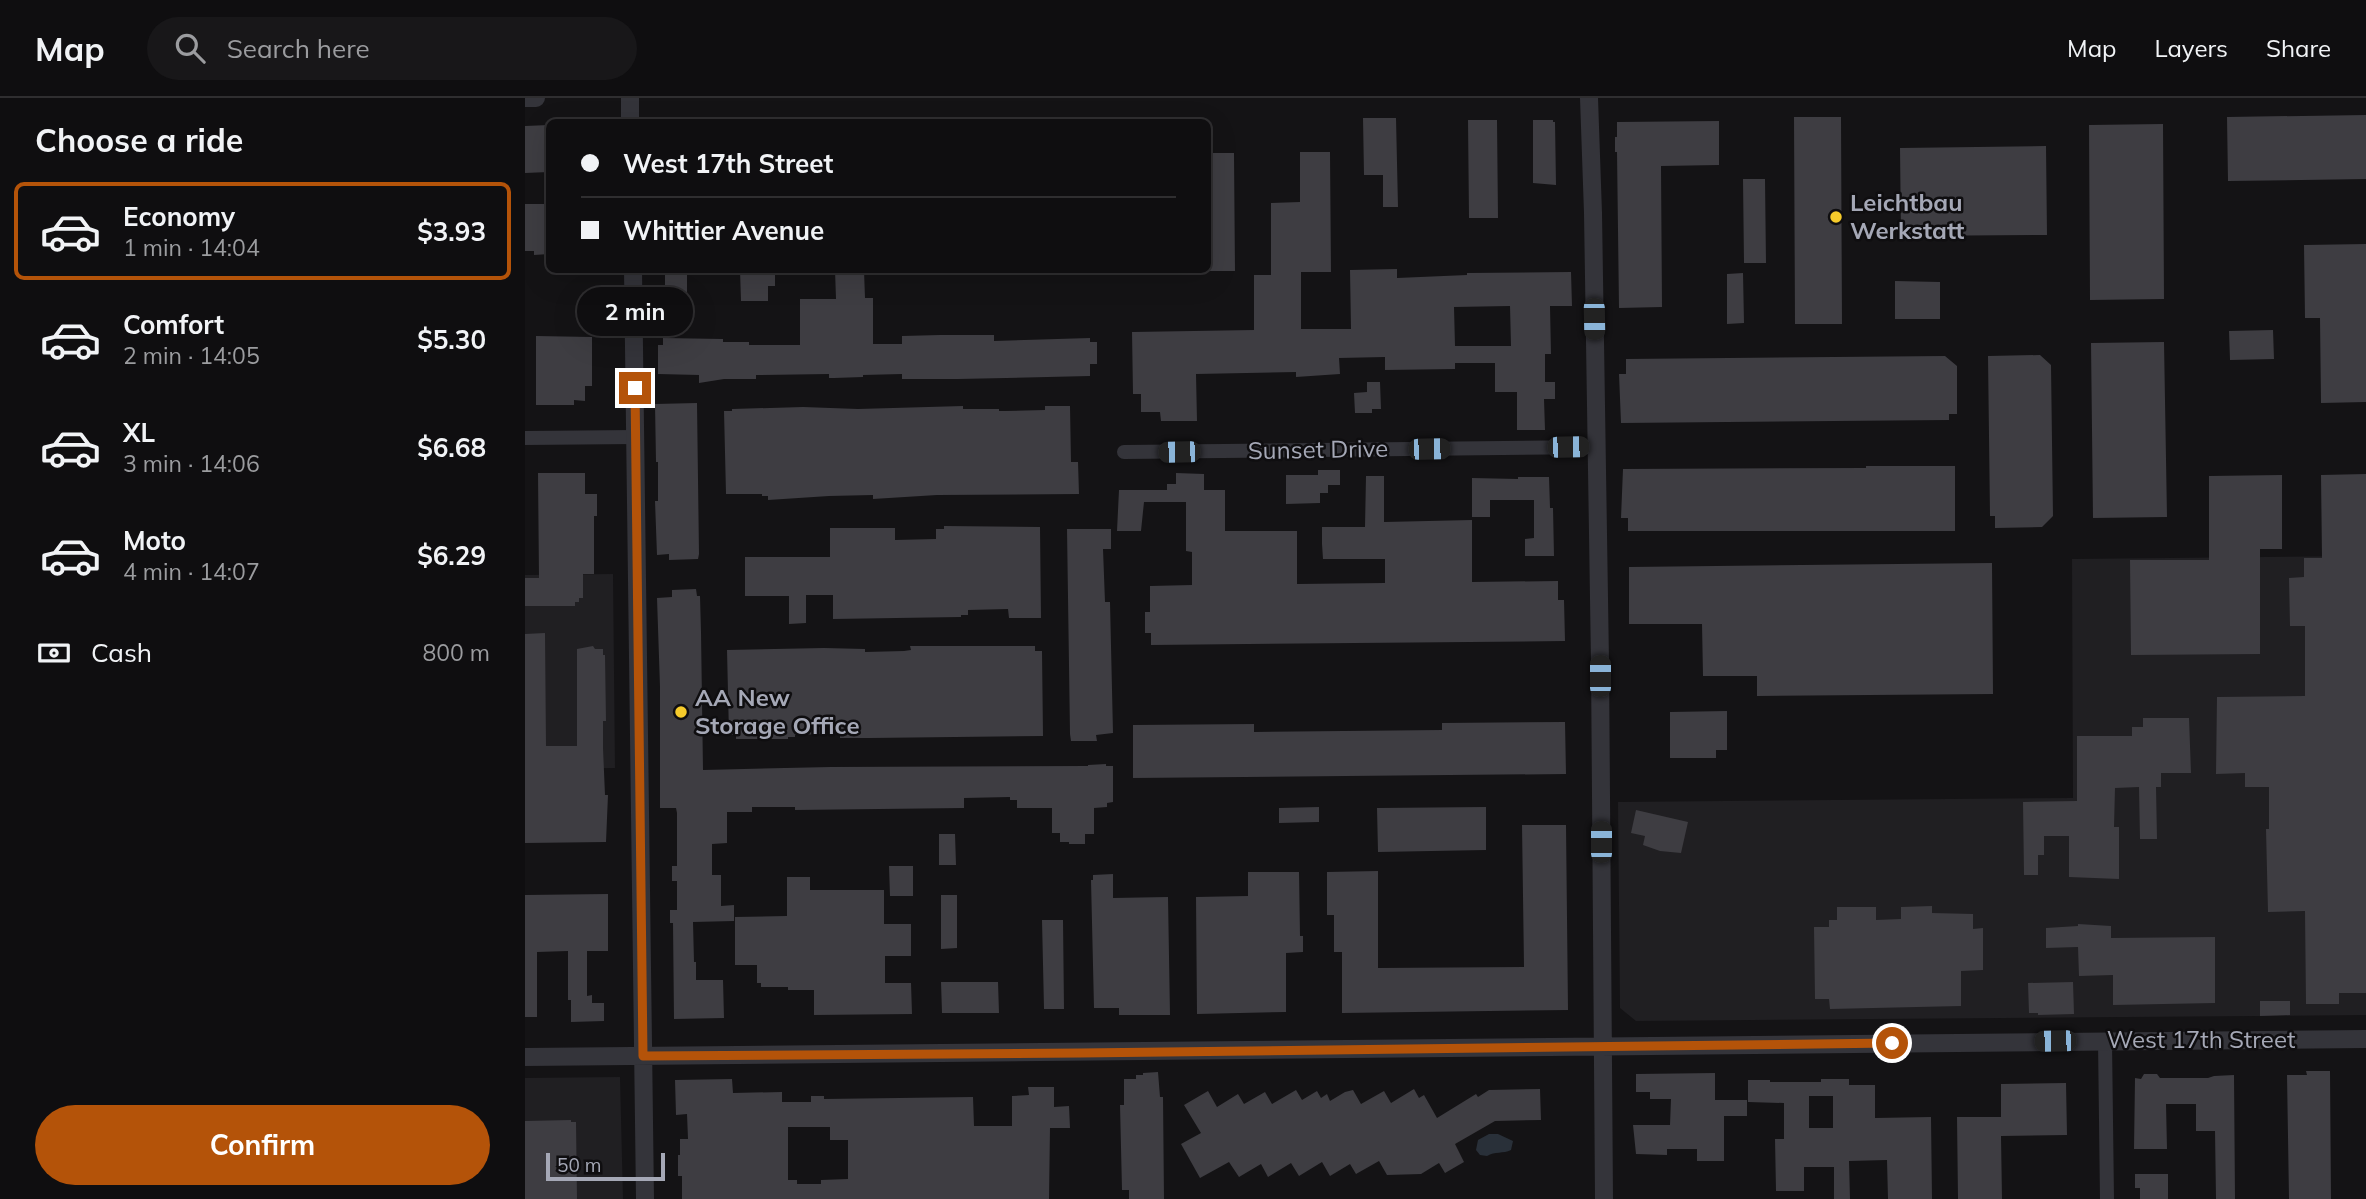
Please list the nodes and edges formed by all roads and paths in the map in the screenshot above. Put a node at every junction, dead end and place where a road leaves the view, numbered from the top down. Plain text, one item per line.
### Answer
1 (525, 98) edge
2 (536, 98) edge
3 (630, 98) edge
4 (1589, 98) edge
5 (630, 119) edge
6 (633, 273) edge
7 (636, 437) junction
8 (525, 438) edge
9 (1596, 447) junction
10 (1123, 452) dead end
11 (2366, 1039) edge
12 (2105, 1041) junction
13 (1602, 1046) junction
14 (643, 1056) junction
15 (525, 1057) edge
16 (645, 1199) edge
17 (1604, 1199) edge
18 (2107, 1199) edge

1 - 2 street
3 - 5 street
4 - 9 street
6 - 7 street
7 - 8 street
7 - 14 street
9 - 10 street, Sunset Drive
9 - 13 street
11 - 12 street, West 17th Street
12 - 13 street, West 17th Street
12 - 18 street
13 - 14 street, West 17th Street
13 - 17 street
14 - 15 street, West 17th Street
14 - 16 street

